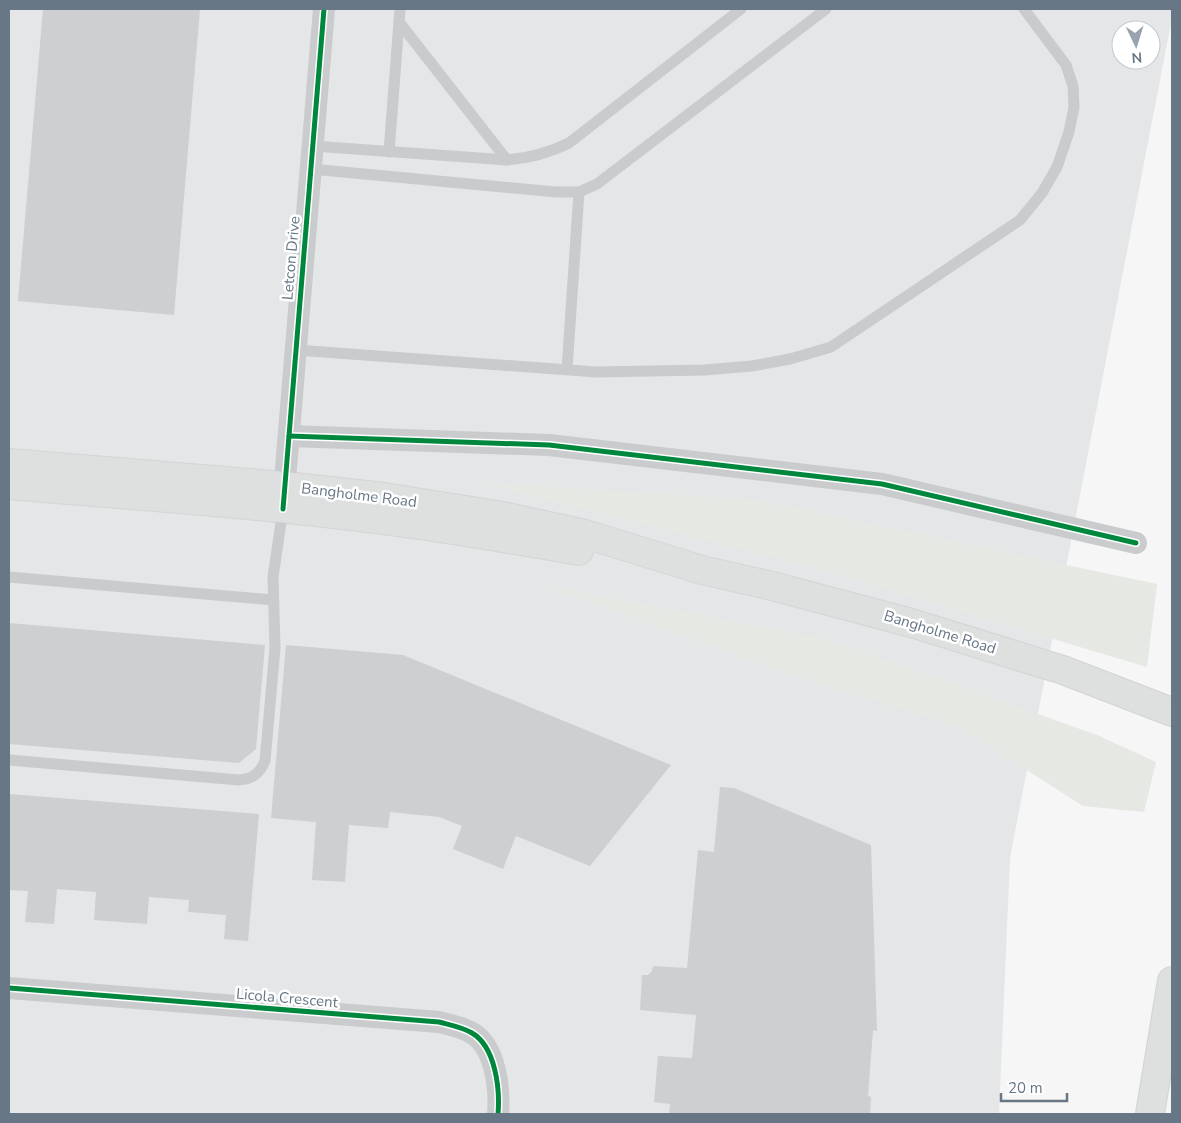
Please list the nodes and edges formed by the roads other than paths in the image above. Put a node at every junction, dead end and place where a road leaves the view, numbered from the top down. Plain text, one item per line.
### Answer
1 (324, 9) edge
2 (400, 9) edge
3 (741, 9) edge
4 (826, 9) edge
5 (1024, 9) edge
6 (399, 22) junction
7 (313, 146) junction
8 (389, 152) junction
9 (507, 160) junction
10 (311, 169) junction
11 (579, 192) junction
12 (296, 350) junction
13 (566, 369) junction
14 (289, 436) junction
15 (9, 463) edge
16 (9, 485) edge
17 (284, 498) junction
18 (1136, 543) dead end
19 (9, 577) edge
20 (273, 600) junction
21 (1161, 707) edge
22 (9, 760) edge
23 (1172, 981) edge
24 (9, 988) edge
25 (498, 1114) edge
26 (1150, 1114) edge

1 - 7 street, Letcon Drive
2 - 6 lane
3 - 9 lane
4 - 11 lane
5 - 13 lane
6 - 8 lane
6 - 9 lane
7 - 8 lane
7 - 10 street, Letcon Drive
8 - 9 lane
10 - 11 lane
10 - 12 street, Letcon Drive
11 - 13 lane
12 - 13 lane
12 - 14 street, Letcon Drive
14 - 17 street, Letcon Drive
14 - 18 street
15 - 17 main road, Bangholme Road
16 - 17 main road, Bangholme Road
17 - 20 lane
17 - 21 main road, Bangholme Road
19 - 20 lane
20 - 22 lane
23 - 26 main road
24 - 25 street, Licola Crescent

